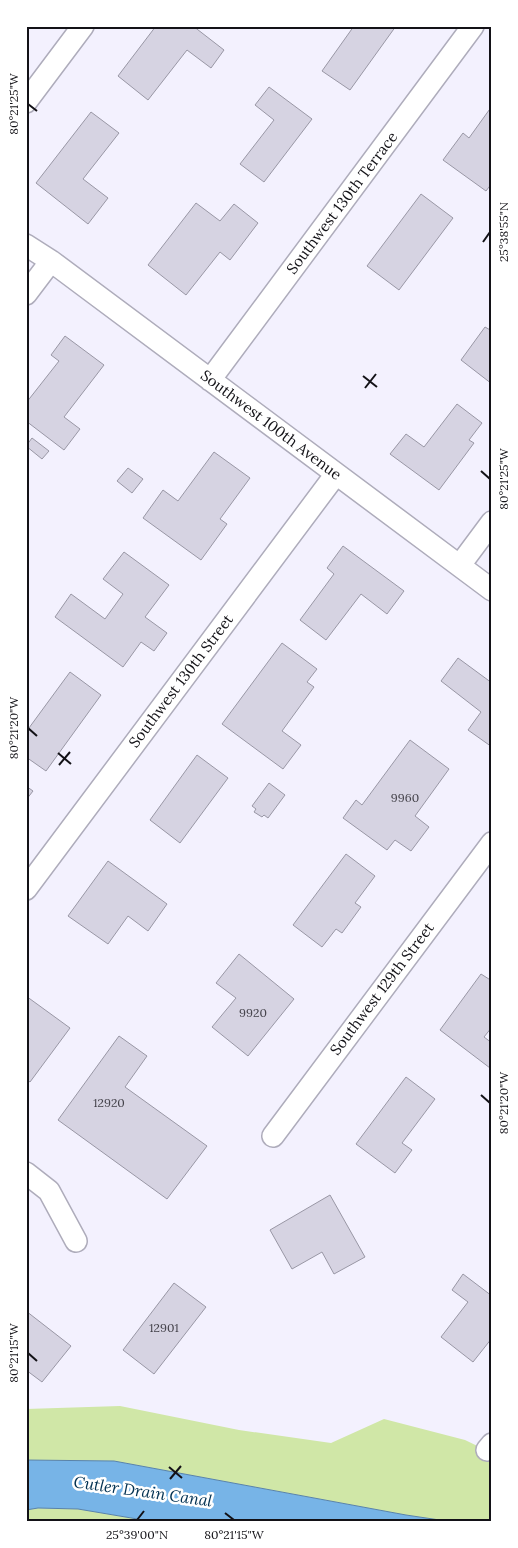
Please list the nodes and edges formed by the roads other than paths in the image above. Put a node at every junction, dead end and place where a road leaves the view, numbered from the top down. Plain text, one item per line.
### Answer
1 (83, 26) edge
2 (474, 26) edge
3 (26, 102) edge
4 (26, 245) edge
5 (50, 261) junction
6 (26, 294) edge
7 (210, 380) junction
8 (336, 474) junction
9 (492, 522) edge
10 (460, 565) junction
11 (492, 590) edge
12 (492, 843) edge
13 (26, 889) edge
14 (273, 1136) dead end
15 (26, 1173) edge
16 (76, 1241) dead end

1 - 3 street
2 - 7 street, Southwest 130th Terrace
4 - 5 street, Southwest 100th Avenue
5 - 6 street
5 - 7 street, Southwest 100th Avenue
7 - 8 street, Southwest 100th Avenue
8 - 10 street, Southwest 100th Avenue
8 - 13 street, Southwest 130th Street
9 - 10 street
10 - 11 street, Southwest 100th Avenue
12 - 14 street, Southwest 129th Street
15 - 16 street

